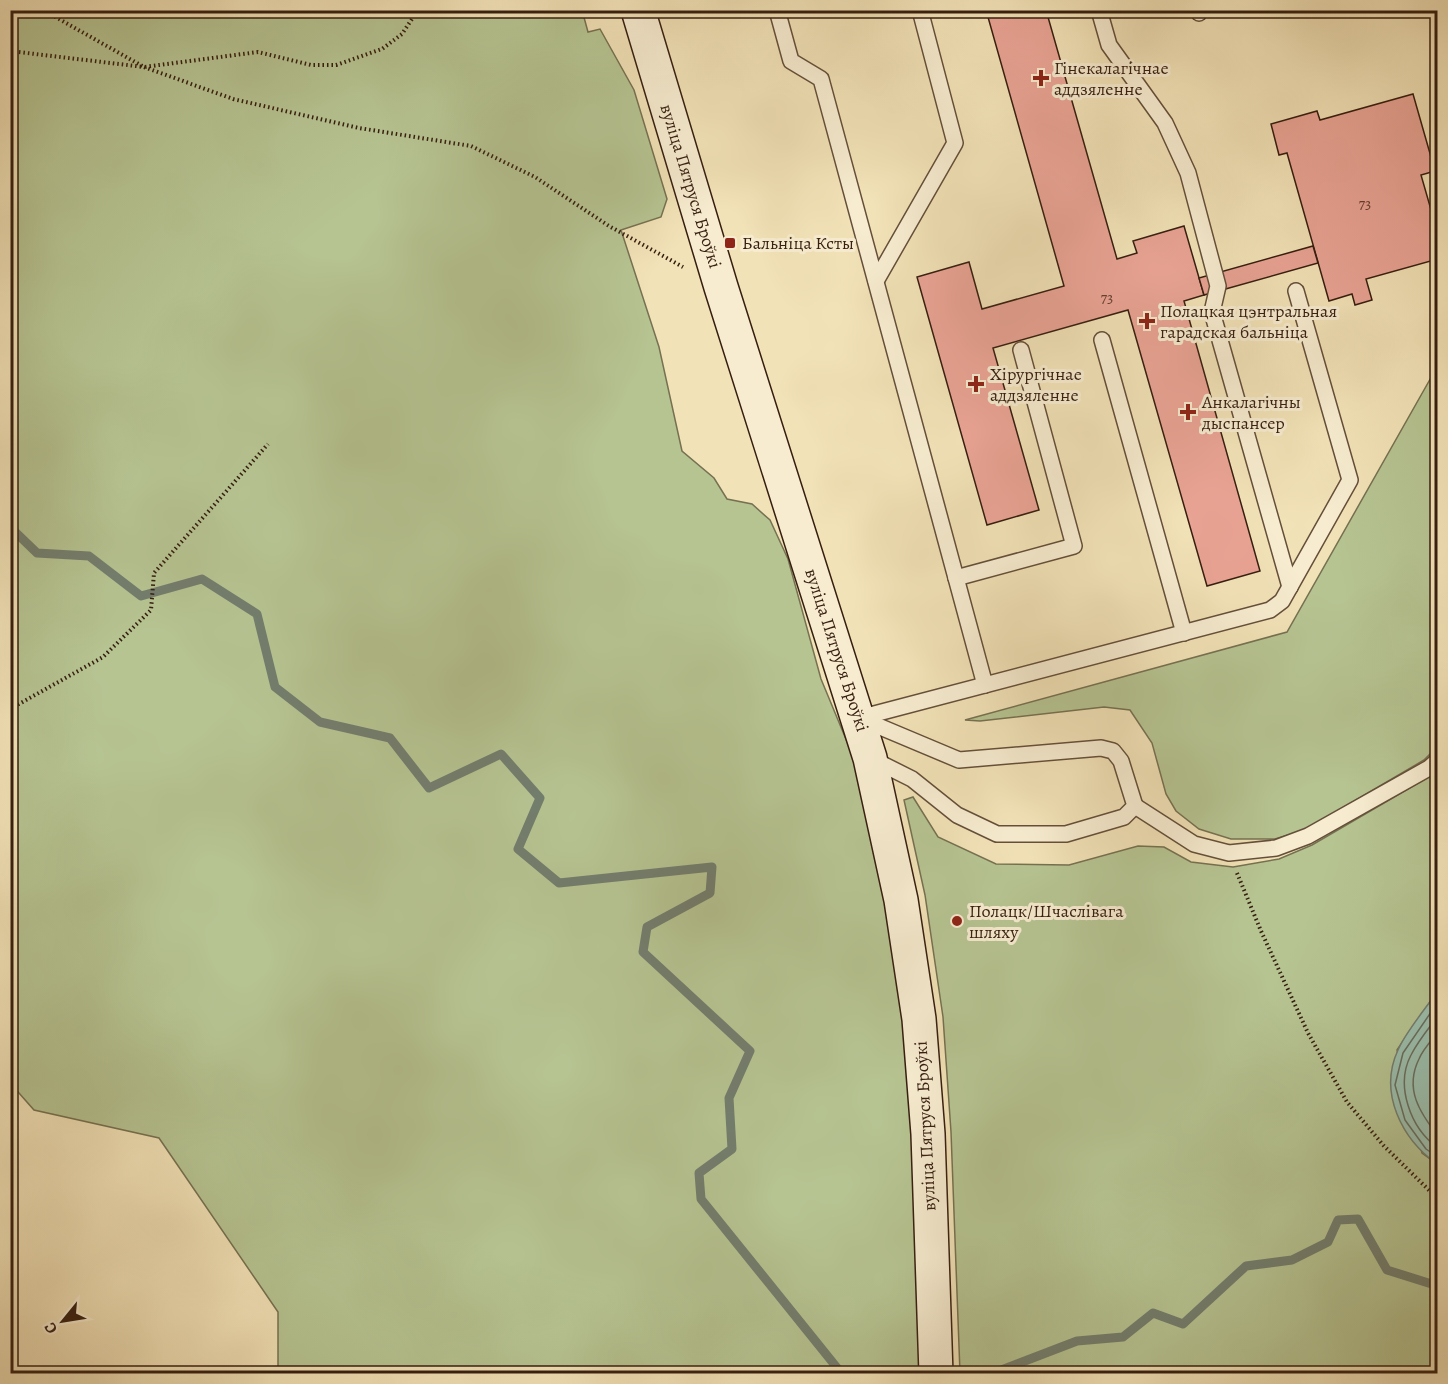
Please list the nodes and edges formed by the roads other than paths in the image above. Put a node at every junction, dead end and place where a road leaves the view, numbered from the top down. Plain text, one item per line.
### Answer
1 (638, 10) edge
2 (777, 10) edge
3 (920, 10) edge
4 (1099, 10) edge
5 (876, 280) junction
6 (1296, 291) dead end
7 (1102, 340) dead end
8 (1021, 351) dead end
9 (956, 578) junction
10 (1290, 587) junction
11 (1184, 633) junction
12 (985, 685) junction
13 (859, 718) junction
14 (870, 758) junction
15 (1437, 760) edge
16 (1135, 806) junction
17 (936, 1374) edge

1 - 13 main road, вуліца Пятруся Броўкі
2 - 5 lane
3 - 5 lane
4 - 10 lane
5 - 9 lane
6 - 10 lane
7 - 11 lane
8 - 9 lane
9 - 12 lane
10 - 11 lane
11 - 12 lane
12 - 13 lane
13 - 14 main road, вуліца Пятруся Броўкі
13 - 16 lane
14 - 16 lane
14 - 17 main road, вуліца Пятруся Броўкі
15 - 16 lane

